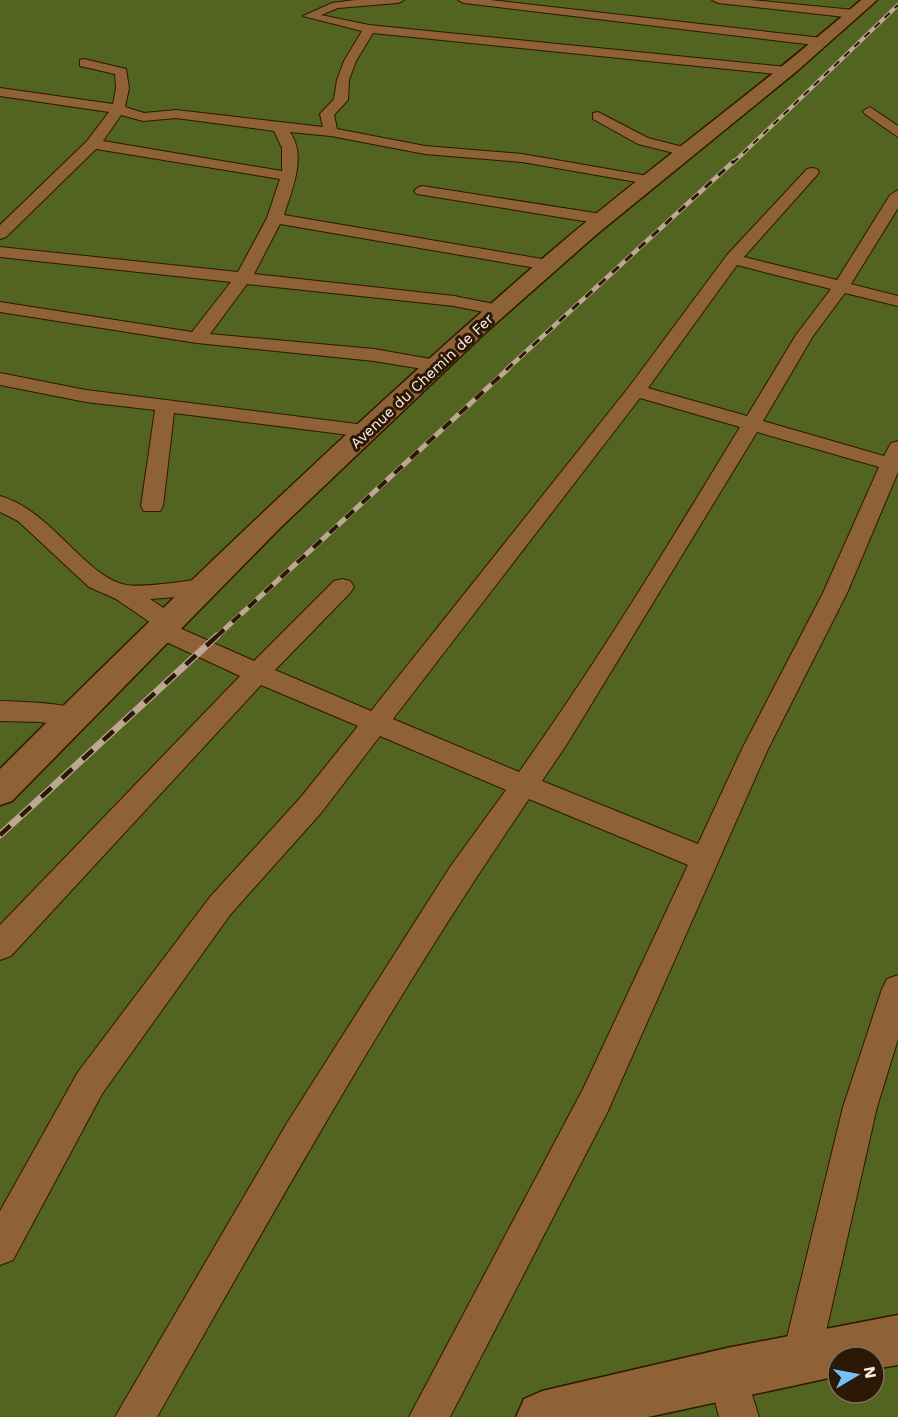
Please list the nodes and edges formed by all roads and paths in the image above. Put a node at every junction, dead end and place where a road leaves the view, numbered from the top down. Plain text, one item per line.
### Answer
1 (398, 0) edge
2 (464, 0) edge
3 (718, 0) edge
4 (865, 4) edge
5 (369, 29) junction
6 (822, 42) junction
7 (84, 63) dead end
8 (786, 71) junction
9 (0, 92) edge
10 (117, 109) junction
11 (870, 111) dead end
12 (598, 116) dead end
13 (279, 128) junction
14 (331, 132) junction
15 (898, 133) edge
16 (94, 144) junction
17 (686, 152) junction
18 (812, 172) dead end
19 (288, 176) junction
20 (648, 180) junction
21 (422, 191) dead end
22 (898, 195) edge
23 (274, 218) junction
24 (602, 219) junction
25 (0, 234) edge
26 (0, 252) edge
27 (733, 259) junction
28 (548, 265) junction
29 (243, 278) junction
30 (841, 287) junction
31 (898, 301) edge
32 (0, 307) edge
33 (498, 310) junction
34 (197, 338) junction
35 (435, 365) junction
36 (0, 380) edge
37 (636, 391) junction
38 (165, 406) junction
39 (752, 424) junction
40 (365, 431) junction
41 (895, 459) edge
42 (0, 503) edge
43 (152, 506) dead end
44 (204, 586) junction
45 (342, 587) dead end
46 (124, 593) junction
47 (163, 625) junction
48 (257, 673) junction
49 (0, 711) edge
50 (72, 717) junction
51 (377, 723) junction
52 (524, 785) junction
53 (0, 791) edge
54 (705, 859) junction
55 (0, 946) edge
56 (898, 989) edge
57 (0, 1247) edge
58 (898, 1340) edge
59 (801, 1358) junction
60 (733, 1395) edge
61 (135, 1417) edge
62 (429, 1417) edge
63 (542, 1417) edge

1 - 5 street
2 - 6 street
3 - 4 street
4 - 6 street, Avenue du Chemin de Fer
5 - 8 street
5 - 14 street
6 - 8 street, Avenue du Chemin de Fer
7 - 10 street
8 - 17 street, Avenue du Chemin de Fer
9 - 10 street
10 - 13 street
10 - 16 street
11 - 15 street
12 - 17 street
13 - 14 street
13 - 19 street
14 - 20 street
16 - 19 street
16 - 25 street
17 - 20 street, Avenue du Chemin de Fer
18 - 27 street
19 - 23 street
20 - 24 street, Avenue du Chemin de Fer
21 - 24 street
22 - 30 street
23 - 28 street
23 - 29 street
24 - 28 street, Avenue du Chemin de Fer
26 - 29 street
27 - 30 street
27 - 37 street
28 - 33 street, Avenue du Chemin de Fer
29 - 33 street
29 - 34 street
30 - 31 street
30 - 39 street
32 - 34 street
33 - 35 street, Avenue du Chemin de Fer
34 - 35 street
35 - 40 street, Avenue du Chemin de Fer
36 - 38 street
37 - 39 street
37 - 51 street
38 - 40 street
38 - 43 street
39 - 41 street
39 - 52 street
40 - 44 street, Avenue du Chemin de Fer
41 - 54 street
42 - 46 street
44 - 46 street
44 - 47 street, Avenue du Chemin de Fer
45 - 48 street
46 - 47 street
47 - 48 street
47 - 50 street, Avenue du Chemin de Fer
48 - 51 street
48 - 55 street
49 - 50 street
50 - 53 street, Avenue du Chemin de Fer
51 - 52 street
51 - 57 street
52 - 54 street
52 - 61 street
54 - 62 street
56 - 59 street
58 - 59 street
59 - 60 street
60 - 63 street

